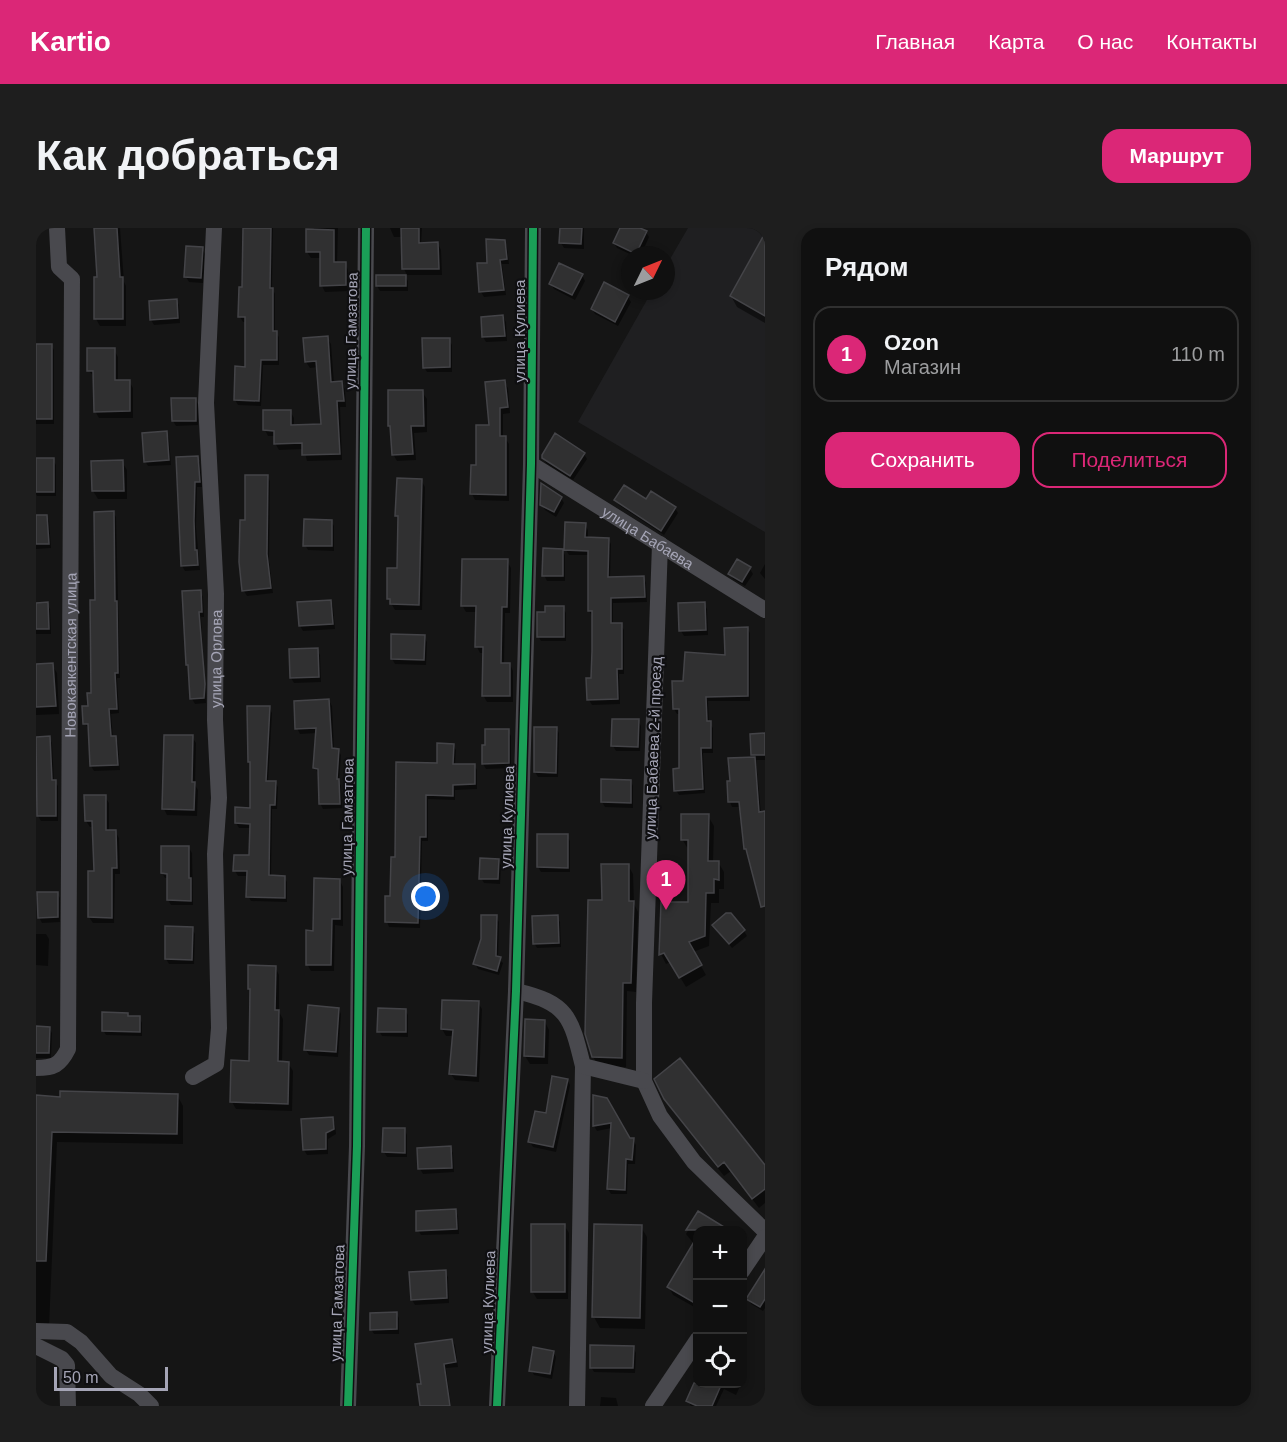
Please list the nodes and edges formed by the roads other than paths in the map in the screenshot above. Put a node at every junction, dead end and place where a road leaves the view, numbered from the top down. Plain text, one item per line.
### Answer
1 (57, 228) edge
2 (214, 228) edge
3 (366, 228) edge
4 (533, 228) edge
5 (531, 464) junction
6 (660, 544) junction
7 (765, 610) edge
8 (516, 991) junction
9 (583, 1066) junction
10 (36, 1068) edge
11 (193, 1077) dead end
12 (644, 1082) junction
13 (765, 1232) edge
14 (765, 1237) edge
15 (747, 1264) edge
16 (36, 1331) edge
17 (36, 1346) edge
18 (693, 1346) edge
19 (68, 1406) edge
20 (151, 1406) edge
21 (348, 1406) edge
22 (498, 1406) edge
23 (577, 1406) edge
24 (653, 1406) edge

1 - 10 street, Новокаякентская улица
2 - 11 street, улица Орлова
3 - 21 street, улица Гамзатова
4 - 5 street, улица Кулиева
5 - 6 street, улица Бабаева
5 - 8 street, улица Кулиева
6 - 7 street, улица Бабаева
6 - 12 street, улица Бабаева 2-й проезд
8 - 9 street
8 - 22 street, улица Кулиева
9 - 12 street
9 - 23 street
12 - 13 street, улица Бабаева 2-й проезд
14 - 15 street
16 - 20 street
17 - 19 street
18 - 24 street

